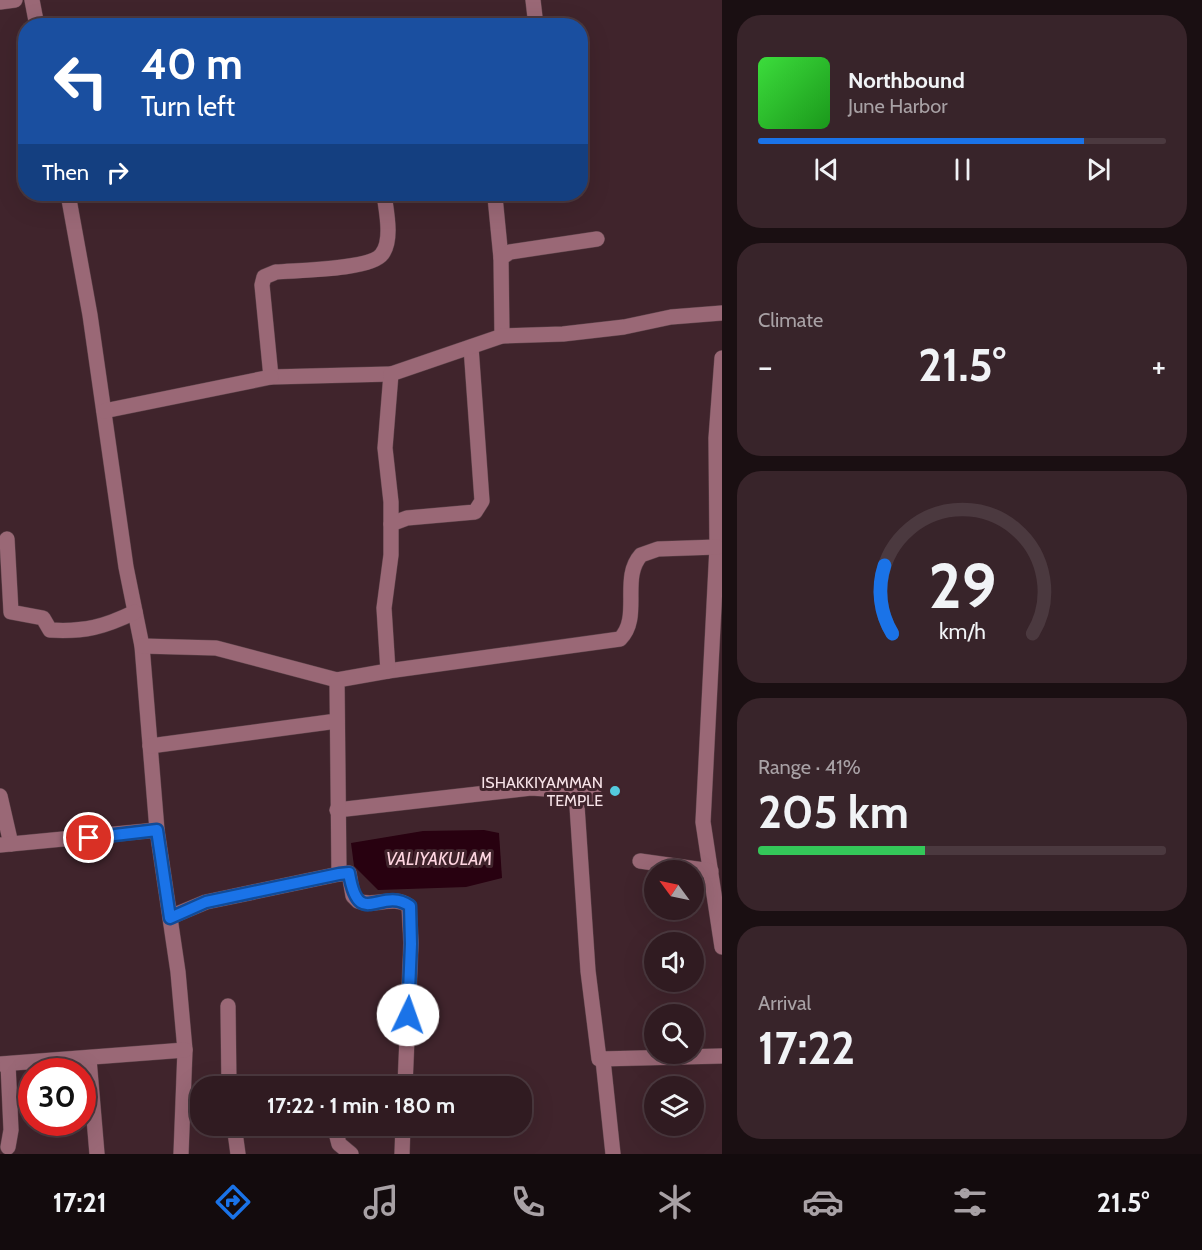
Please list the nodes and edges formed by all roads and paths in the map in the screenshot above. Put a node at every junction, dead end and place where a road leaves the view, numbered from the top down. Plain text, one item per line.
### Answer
1 (15, 0) edge
2 (32, 0) edge
3 (533, 0) edge
4 (0, 2) edge
5 (35, 18) edge
6 (535, 18) edge
7 (69, 201) edge
8 (385, 201) edge
9 (495, 201) edge
10 (597, 239) dead end
11 (501, 258) junction
12 (722, 313) edge
13 (502, 336) junction
14 (471, 347) junction
15 (722, 358) edge
16 (392, 374) junction
17 (272, 377) junction
18 (104, 411) junction
19 (391, 524) junction
20 (7, 539) dead end
21 (717, 548) junction
22 (135, 612) junction
23 (717, 616) edge
24 (142, 646) junction
25 (388, 671) junction
26 (337, 680) junction
27 (337, 721) junction
28 (150, 746) junction
29 (576, 791) junction
30 (0, 796) edge
31 (595, 796) dead end
32 (337, 810) junction
33 (157, 830) junction
34 (5, 845) edge
35 (640, 861) dead end
36 (711, 871) junction
37 (339, 874) junction
38 (170, 918) junction
39 (722, 947) edge
40 (228, 1006) dead end
41 (185, 1050) junction
42 (722, 1056) edge
43 (96, 1058) edge
44 (603, 1060) junction
45 (4, 1064) edge
46 (229, 1076) edge
47 (405, 1076) edge
48 (95, 1136) edge
49 (236, 1136) edge
50 (337, 1136) edge
51 (403, 1136) edge
52 (8, 1148) dead end
53 (97, 1154) edge
54 (181, 1154) edge
55 (238, 1154) edge
56 (351, 1154) edge
57 (402, 1154) edge
58 (613, 1154) edge

1 - 4 street
2 - 5 street
3 - 6 street
7 - 18 street
8 - 17 street
9 - 11 street
10 - 11 street
11 - 13 street
12 - 13 street
13 - 14 street
14 - 16 street
14 - 19 street
15 - 21 street
16 - 17 street
16 - 19 street
17 - 18 street
18 - 22 street
19 - 25 street
20 - 22 street
21 - 23 street
21 - 25 street
22 - 24 street
23 - 36 street
24 - 26 street
24 - 28 street
25 - 26 street
26 - 27 street
27 - 28 street
27 - 32 street
28 - 33 street
29 - 31 street
29 - 32 street
29 - 44 street
30 - 34 street
32 - 37 street
33 - 34 street
33 - 38 street
35 - 36 street
36 - 39 street
37 - 38 street
37 - 47 street
38 - 41 street
40 - 46 street
41 - 43 street
41 - 54 street
42 - 44 street
44 - 58 street
45 - 52 street
48 - 53 street
49 - 55 street
50 - 56 street
51 - 57 street

